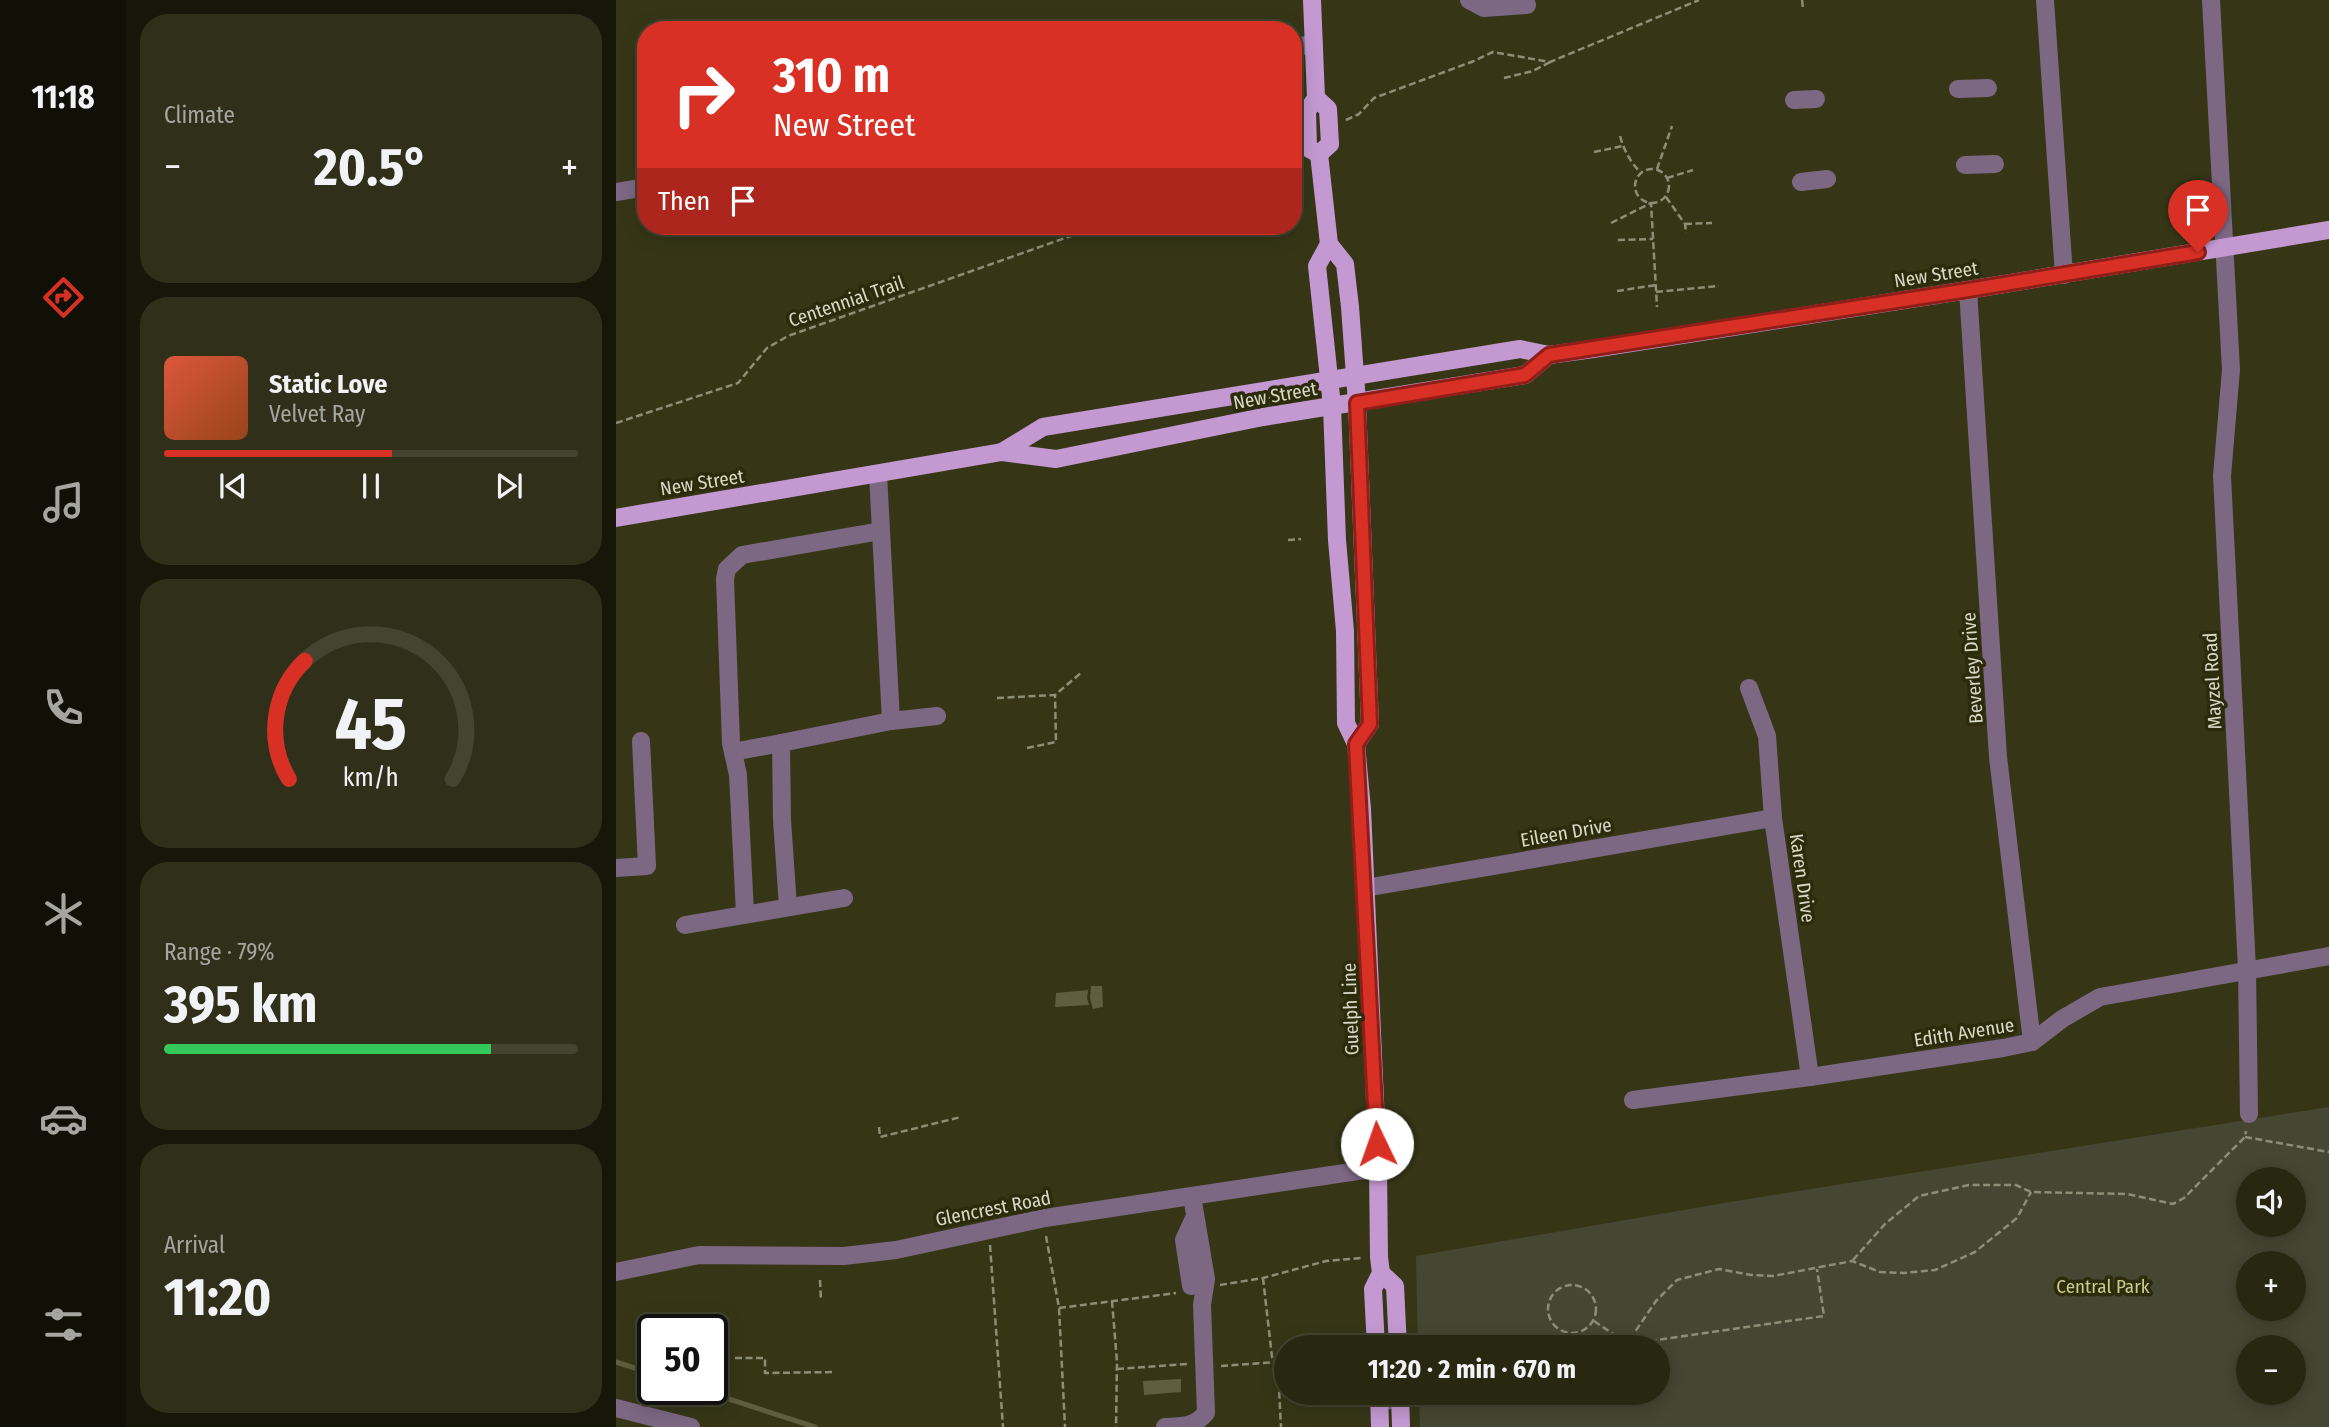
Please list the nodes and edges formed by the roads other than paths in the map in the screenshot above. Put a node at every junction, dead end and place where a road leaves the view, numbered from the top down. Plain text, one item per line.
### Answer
1 (1312, 0) edge
2 (1469, 0) edge
3 (2045, 0) edge
4 (2211, 0) edge
5 (1527, 5) dead end
6 (1314, 43) junction
7 (1302, 46) edge
8 (1988, 88) dead end
9 (1958, 89) dead end
10 (1816, 99) dead end
11 (1794, 100) dead end
12 (1995, 164) dead end
13 (1965, 165) dead end
14 (1827, 179) dead end
15 (1801, 182) dead end
16 (637, 188) edge
17 (616, 192) edge
18 (2329, 230) edge
19 (1329, 244) junction
20 (2225, 247) junction
21 (2064, 275) junction
22 (1968, 290) junction
23 (1549, 355) junction
24 (1355, 375) junction
25 (1329, 379) junction
26 (1357, 403) junction
27 (1332, 406) junction
28 (1002, 452) junction
29 (878, 474) junction
30 (616, 518) edge
31 (881, 531) junction
32 (1749, 688) dead end
33 (937, 716) dead end
34 (891, 721) junction
35 (641, 741) dead end
36 (781, 743) junction
37 (1356, 744) junction
38 (733, 752) junction
39 (1773, 818) junction
40 (616, 868) edge
41 (1365, 888) junction
42 (844, 898) dead end
43 (788, 907) junction
44 (746, 913) junction
45 (685, 925) dead end
46 (2329, 956) edge
47 (2247, 969) junction
48 (2032, 1042) junction
49 (1810, 1077) junction
50 (1633, 1100) dead end
51 (2249, 1114) road end
52 (1378, 1168) junction
53 (1192, 1196) junction
54 (1380, 1265) junction
55 (616, 1272) edge
56 (1375, 1335) edge
57 (1397, 1335) edge
58 (1379, 1405) edge
59 (1400, 1405) edge
60 (616, 1408) edge
61 (691, 1427) edge
62 (1164, 1427) edge
63 (1380, 1427) edge
64 (1401, 1427) edge

1 - 6 main road, Guelph Line
2 - 5 street
3 - 21 street
4 - 20 street, Mayzel Road
6 - 7 street
6 - 19 main road, Guelph Line
8 - 9 street
10 - 11 street
12 - 13 street
14 - 15 street
16 - 17 street
18 - 20 main road, New Street
19 - 24 main road, Guelph Line
19 - 25 main road, Guelph Line
20 - 21 main road, New Street
20 - 47 street, Mayzel Road
21 - 22 main road, New Street
22 - 23 main road, New Street
22 - 48 street, Beverley Drive
23 - 24 main road, New Street
23 - 26 main road, New Street
24 - 25 main road, New Street
24 - 26 main road, Guelph Line
25 - 27 main road, Guelph Line
25 - 28 main road, New Street
26 - 27 main road, New Street
26 - 37 main road, Guelph Line
27 - 28 main road, New Street
27 - 37 main road, Guelph Line
28 - 29 main road, New Street
29 - 30 main road, New Street
29 - 31 street
31 - 34 street
31 - 38 street
32 - 39 street, Karen Drive
33 - 34 street
34 - 36 street
35 - 40 street
36 - 38 street
36 - 43 street
37 - 41 main road, Guelph Line
38 - 44 street
39 - 41 street, Eileen Drive
39 - 49 street, Karen Drive
41 - 52 main road, Guelph Line
42 - 43 street
43 - 44 street
44 - 45 street
46 - 47 street, Edith Avenue
47 - 48 street, Edith Avenue
47 - 51 street, Mayzel Road
48 - 49 street, Edith Avenue
49 - 50 street, Edith Avenue
52 - 53 street, Glencrest Road
52 - 54 main road, Guelph Line
53 - 55 street, Glencrest Road
53 - 62 street
54 - 56 main road, Guelph Line
54 - 57 main road, Guelph Line
58 - 63 main road
59 - 64 main road
60 - 61 street

